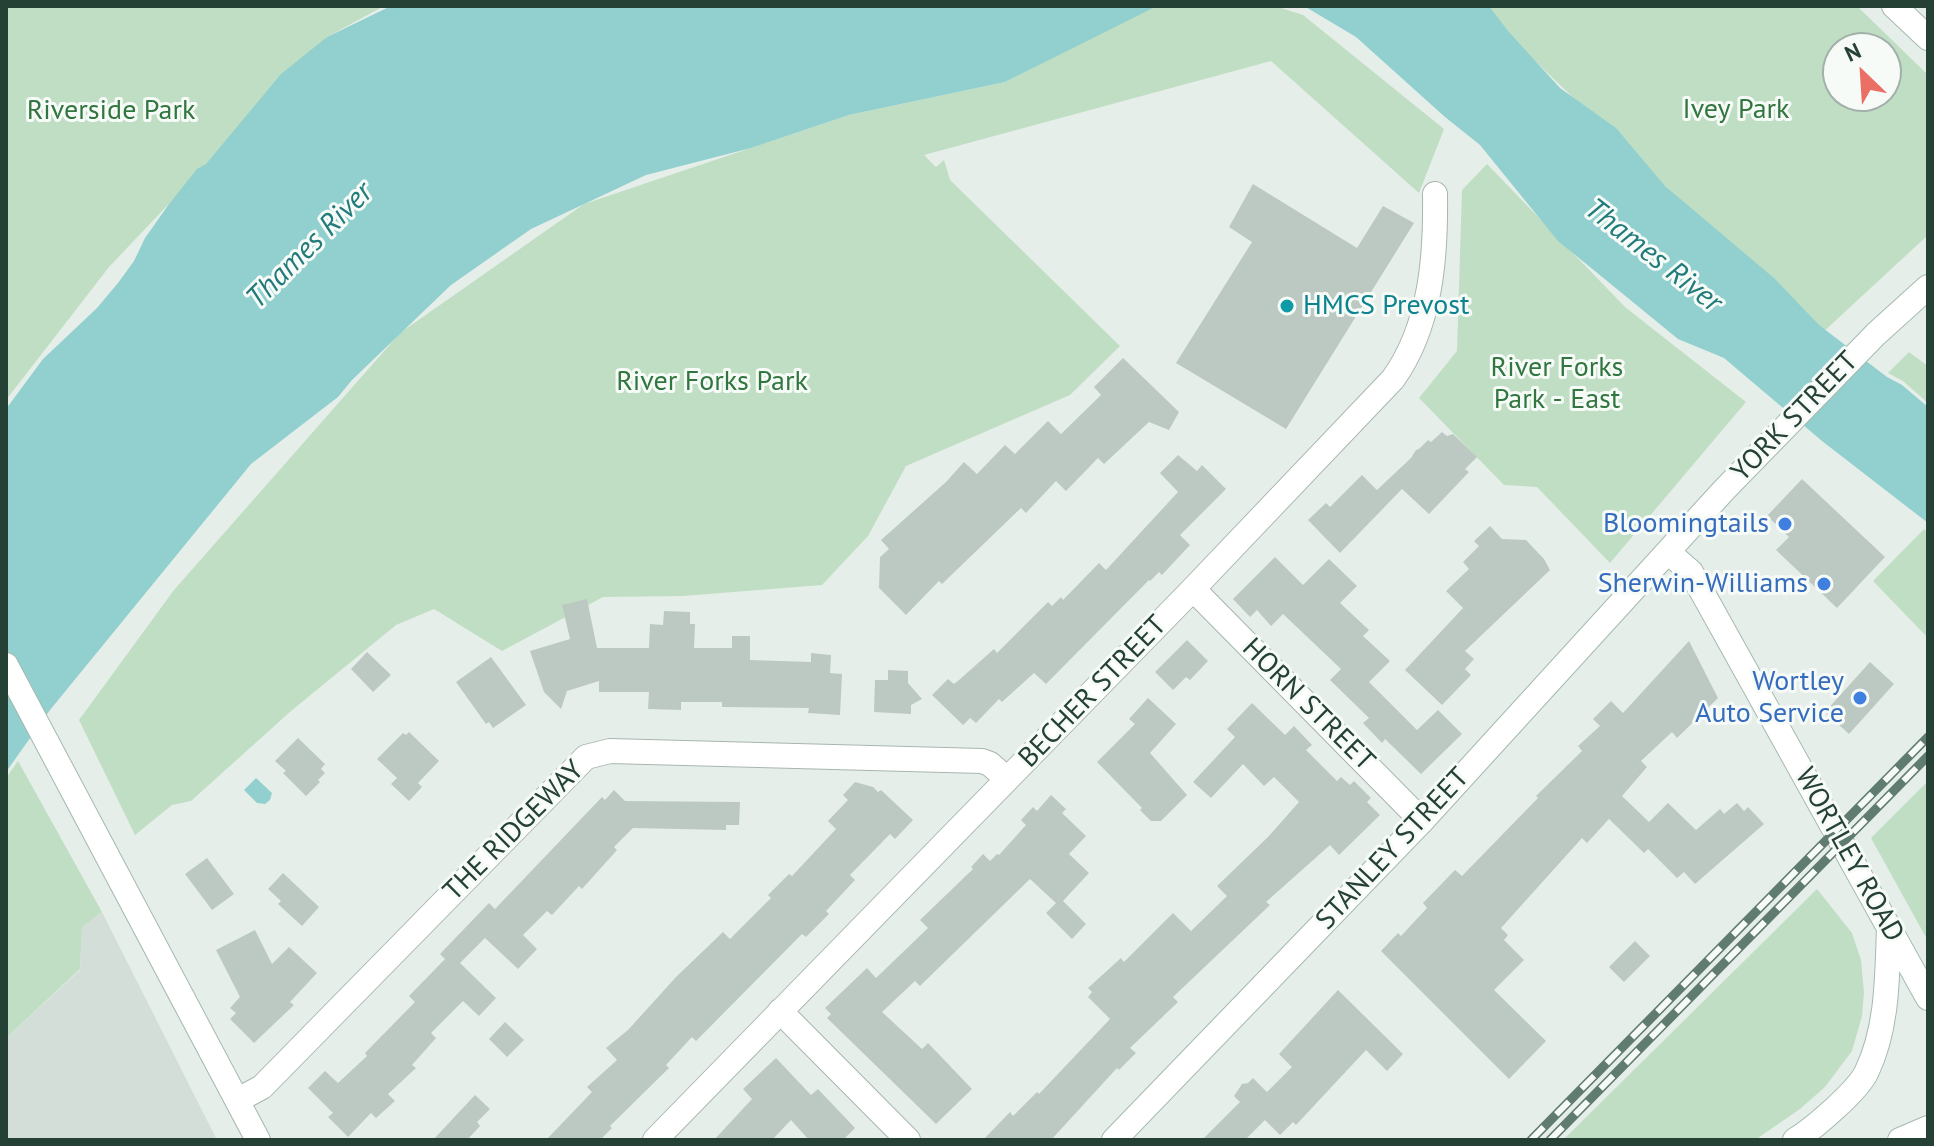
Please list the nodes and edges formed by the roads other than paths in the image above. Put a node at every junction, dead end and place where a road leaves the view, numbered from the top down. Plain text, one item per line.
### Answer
1 (1894, 6) edge
2 (1928, 38) edge
3 (1435, 194) dead end
4 (1928, 287) edge
5 (1668, 552) junction
6 (1193, 589) junction
7 (6, 665) edge
8 (1007, 779) junction
9 (1422, 821) junction
10 (1889, 929) junction
11 (1928, 998) edge
12 (780, 1011) junction
13 (238, 1100) junction
14 (1928, 1128) edge
15 (258, 1140) edge
16 (655, 1140) edge
17 (908, 1140) edge
18 (1114, 1140) edge
19 (1795, 1140) edge
20 (1900, 1140) edge

1 - 2 street
3 - 6 street, BECHER STREET
4 - 5 street, YORK STREET
5 - 9 street, STANLEY STREET
5 - 10 street, WORTLEY ROAD
6 - 8 street, BECHER STREET
6 - 9 street, HORN STREET
7 - 13 street
8 - 12 street, BECHER STREET
8 - 13 street, THE RIDGEWAY
9 - 18 street, STANLEY STREET
10 - 11 street, WORTLEY ROAD
10 - 19 street
12 - 16 street, BECHER STREET
12 - 17 street
13 - 15 street
14 - 20 street

